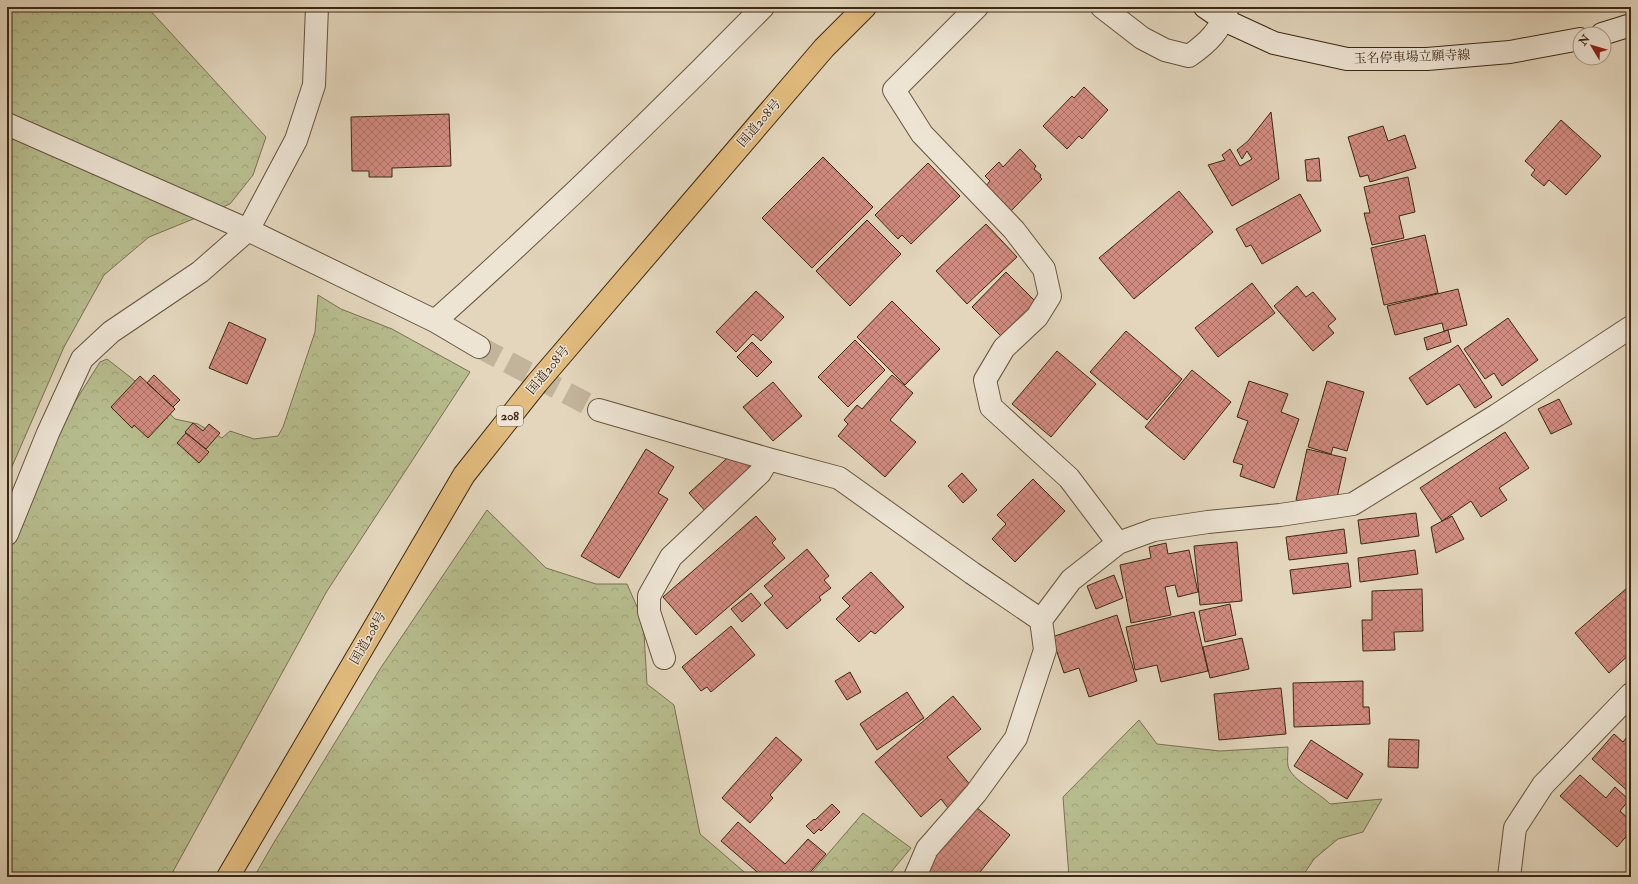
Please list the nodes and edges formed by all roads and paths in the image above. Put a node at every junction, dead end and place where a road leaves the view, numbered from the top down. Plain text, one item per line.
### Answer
1 (317, 7) edge
2 (763, 7) edge
3 (865, 7) edge
4 (977, 7) edge
5 (1102, 7) edge
6 (1205, 7) edge
7 (1226, 13) edge
8 (1631, 25) edge
9 (1612, 31) edge
10 (1572, 40) edge
11 (7, 124) edge
12 (248, 230) junction
13 (435, 321) junction
14 (1631, 327) edge
15 (479, 347) tunnel mouth
16 (599, 410) tunnel mouth
17 (768, 459) junction
18 (7, 534) edge
19 (1118, 543) junction
20 (1041, 620) junction
21 (664, 658) dead end
22 (1631, 694) edge
23 (228, 877) edge
24 (915, 877) edge
25 (1509, 877) edge

1 - 12 street
2 - 13 street
3 - 23 highway, 国道208号 / 208
4 - 19 street
5 - 7 street
6 - 7 street, 玉名停車場立願寺線
7 - 10 street, 玉名停車場立願寺線
8 - 9 street
11 - 12 street
12 - 13 street
12 - 18 street
13 - 15 street
14 - 19 street
16 - 17 street
17 - 20 street
17 - 21 street
19 - 20 street
20 - 24 street
22 - 25 street

